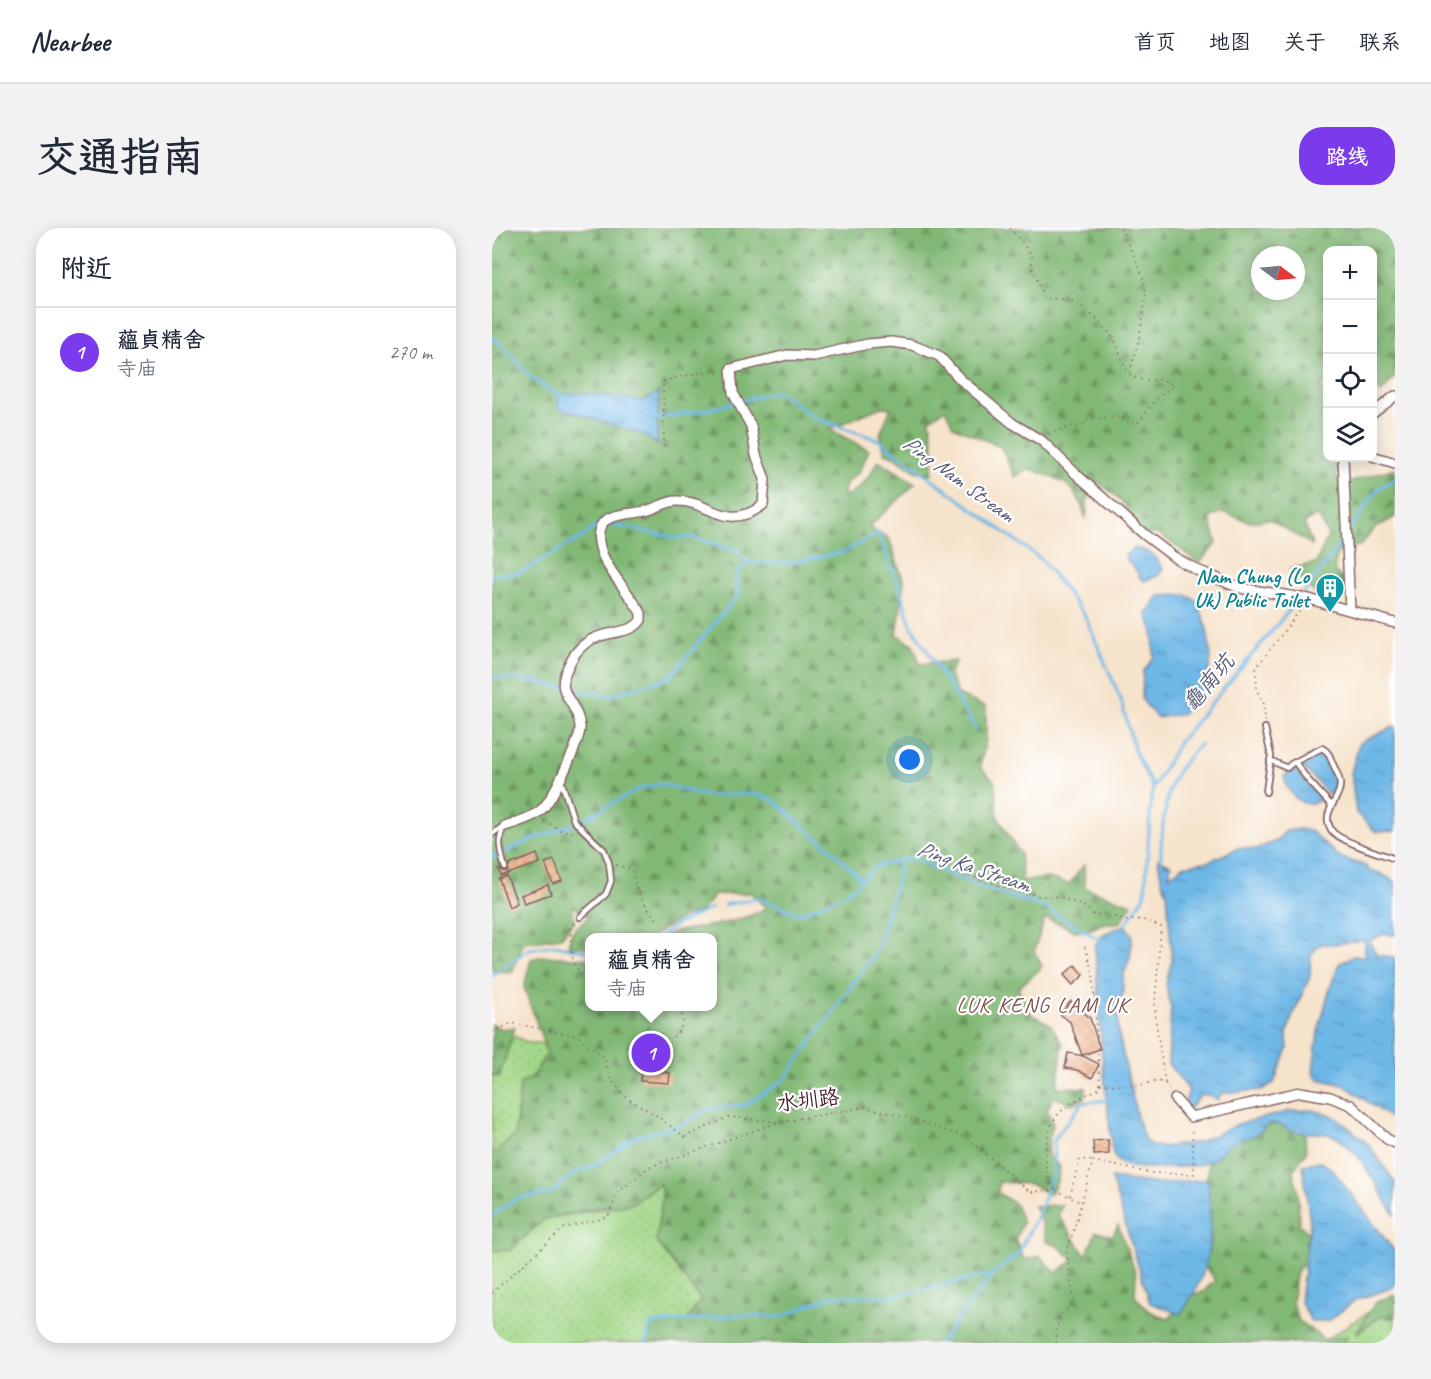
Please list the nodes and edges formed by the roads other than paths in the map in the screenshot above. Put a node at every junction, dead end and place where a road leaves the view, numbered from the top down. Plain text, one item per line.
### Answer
1 (1395, 396) edge
2 (1377, 410) edge
3 (1377, 458) edge
4 (1342, 462) edge
5 (1395, 463) edge
6 (1350, 610) junction
7 (1395, 623) edge
8 (1265, 728) road end
9 (1270, 760) junction
10 (1295, 762) junction
11 (560, 777) junction
12 (1266, 792) dead end
13 (1331, 805) junction
14 (505, 826) junction
15 (492, 834) edge
16 (1395, 859) edge
17 (505, 868) dead end
18 (580, 917) road end
19 (1175, 1099) road end
20 (1395, 1143) edge

1 - 2 street
3 - 5 street
4 - 6 street
6 - 7 street
6 - 11 street
8 - 9 lane
9 - 10 lane
9 - 12 lane
10 - 13 lane
10 - 13 lane
11 - 14 street
11 - 18 lane
13 - 16 lane
14 - 15 lane
14 - 17 lane
19 - 20 street

